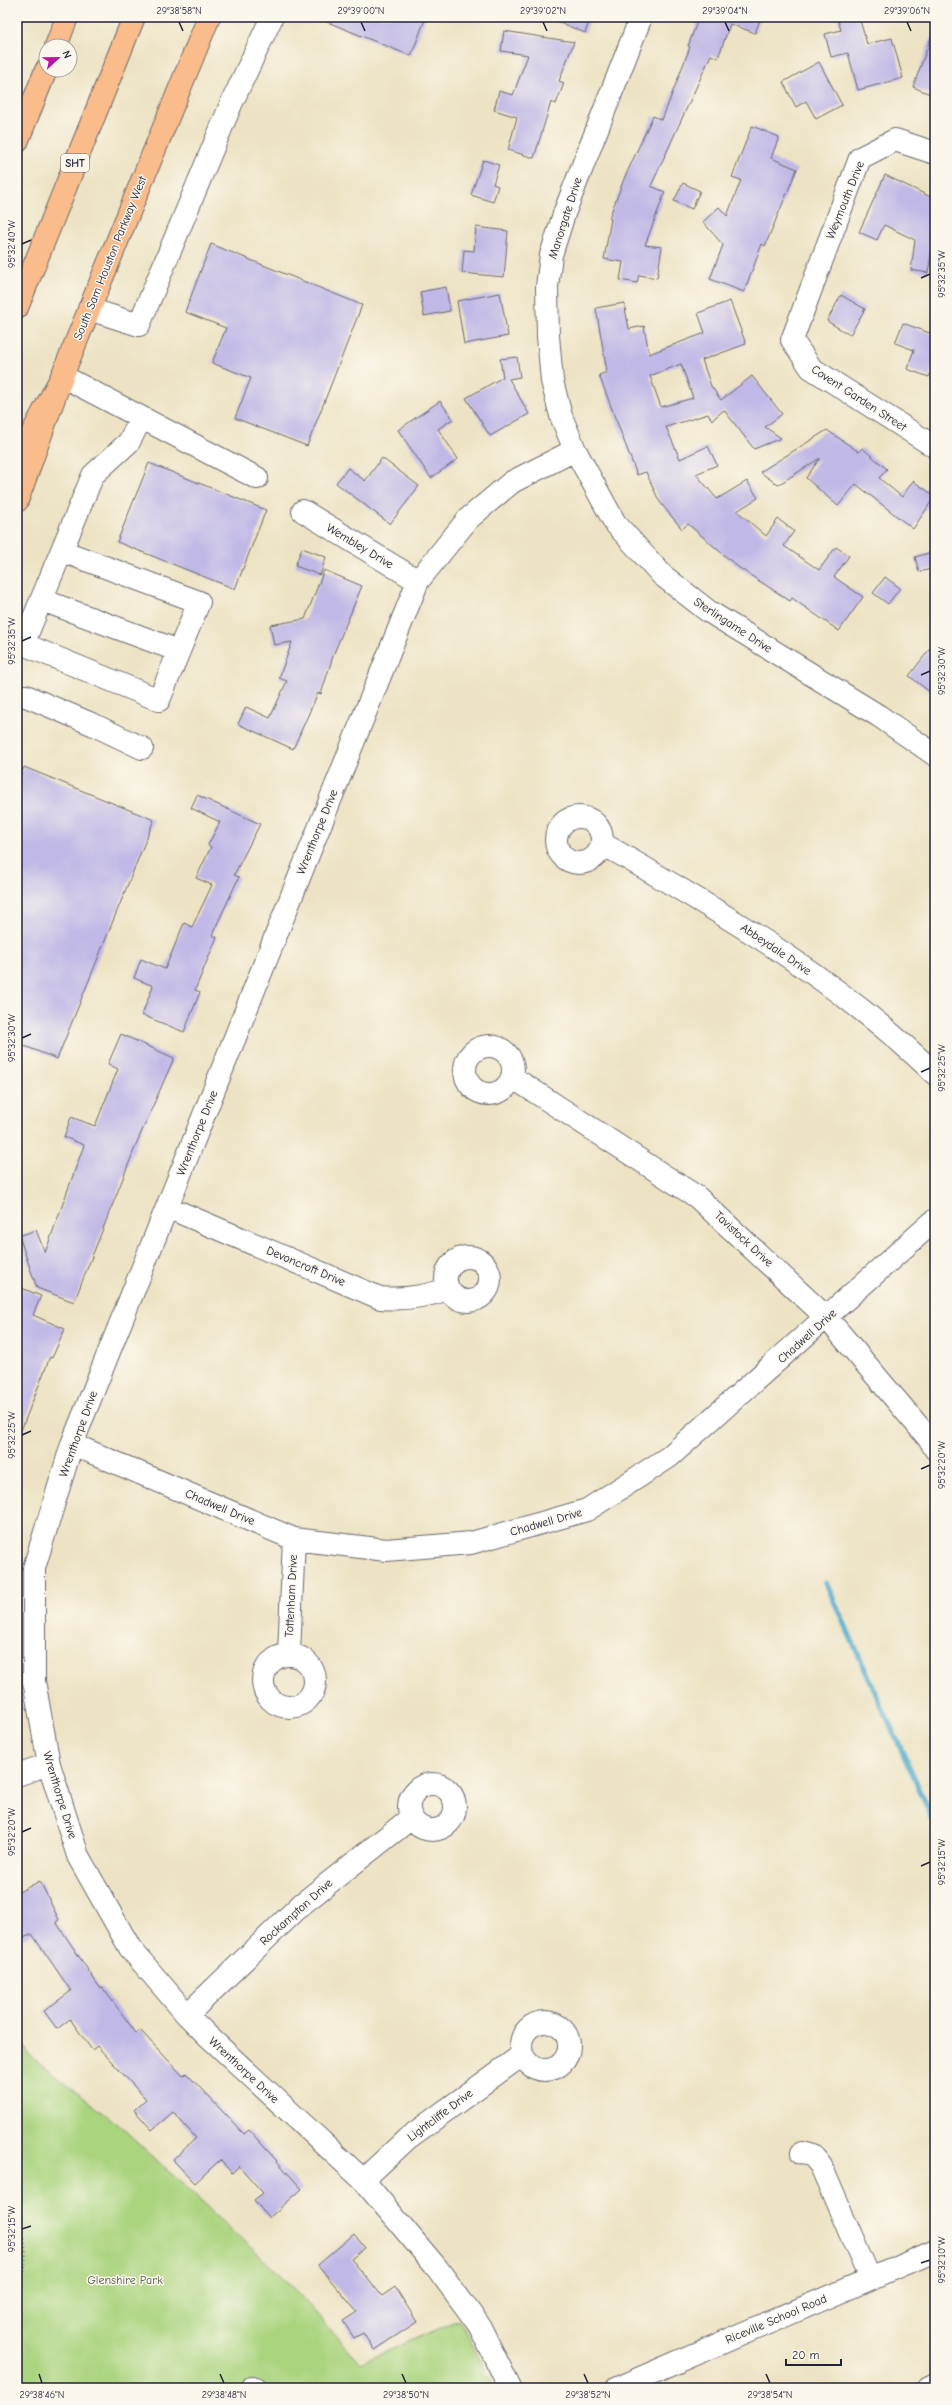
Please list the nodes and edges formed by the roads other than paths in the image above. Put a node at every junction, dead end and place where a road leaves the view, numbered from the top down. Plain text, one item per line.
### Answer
1 (67, 17) edge
2 (134, 17) edge
3 (209, 17) edge
4 (272, 17) edge
5 (641, 17) edge
6 (59, 38) edge
7 (43, 78) edge
8 (17, 142) edge
9 (935, 153) edge
10 (817, 272) joint
11 (17, 308) edge
12 (89, 309) junction
13 (62, 376) junction
14 (141, 418) junction
15 (935, 447) edge
16 (575, 450) junction
17 (17, 462) edge
18 (257, 478) dead end
19 (17, 501) edge
20 (303, 511) dead end
21 (62, 550) junction
22 (418, 581) junction
23 (42, 600) junction
24 (179, 651) junction
25 (17, 696) edge
26 (142, 748) dead end
27 (935, 755) edge
28 (603, 844) dead end
29 (935, 1074) edge
30 (512, 1077) dead end
31 (167, 1207) junction
32 (935, 1220) edge
33 (448, 1289) dead end
34 (827, 1318) junction
35 (72, 1444) junction
36 (935, 1449) edge
37 (294, 1539) junction
38 (288, 1654) dead end
39 (48, 1764) junction
40 (17, 1776) edge
41 (411, 1818) dead end
42 (187, 2015) junction
43 (522, 2056) dead end
44 (802, 2153) dead end
45 (363, 2180) junction
46 (935, 2251) edge
47 (870, 2279) junction
48 (935, 2385) edge
49 (252, 2388) edge
50 (256, 2388) edge
51 (510, 2388) edge
52 (617, 2388) edge
53 (928, 2388) edge

1 - 6 main road
2 - 11 main road, SHT
3 - 12 main road, South Sam Houston Parkway West
4 - 12 street
5 - 16 street, Manorgate Drive
7 - 8 main road
9 - 10 street, Weymouth Drive
10 - 15 street, Covent Garden Street
12 - 13 main road, South Sam Houston Parkway West
13 - 14 street
13 - 17 main road
13 - 19 main road, South Sam Houston Parkway West
14 - 18 street
14 - 21 street
16 - 22 street, Wrenthorpe Drive
16 - 27 street, Sterlingame Drive
20 - 22 street, Wembley Drive
21 - 23 street
21 - 24 street
22 - 31 street, Wrenthorpe Drive
23 - 24 street
23 - 24 street
25 - 26 street
28 - 29 street, Abbeydale Drive
30 - 34 street, Tavistock Drive
31 - 33 street, Devoncroft Drive
31 - 35 street, Wrenthorpe Drive
32 - 34 street, Chadwell Drive
34 - 36 street, Tavistock Drive
34 - 37 street, Chadwell Drive
35 - 37 street, Chadwell Drive
35 - 39 street, Wrenthorpe Drive
37 - 38 street, Tottenham Drive
39 - 40 street
39 - 42 street, Wrenthorpe Drive
41 - 42 street, Rockampton Drive
42 - 45 street, Wrenthorpe Drive
43 - 45 street, Lightcliffe Drive
44 - 47 street
45 - 51 street, Wrenthorpe Drive
46 - 47 street, Riceville School Road
47 - 52 street, Riceville School Road
48 - 53 street
49 - 50 street

